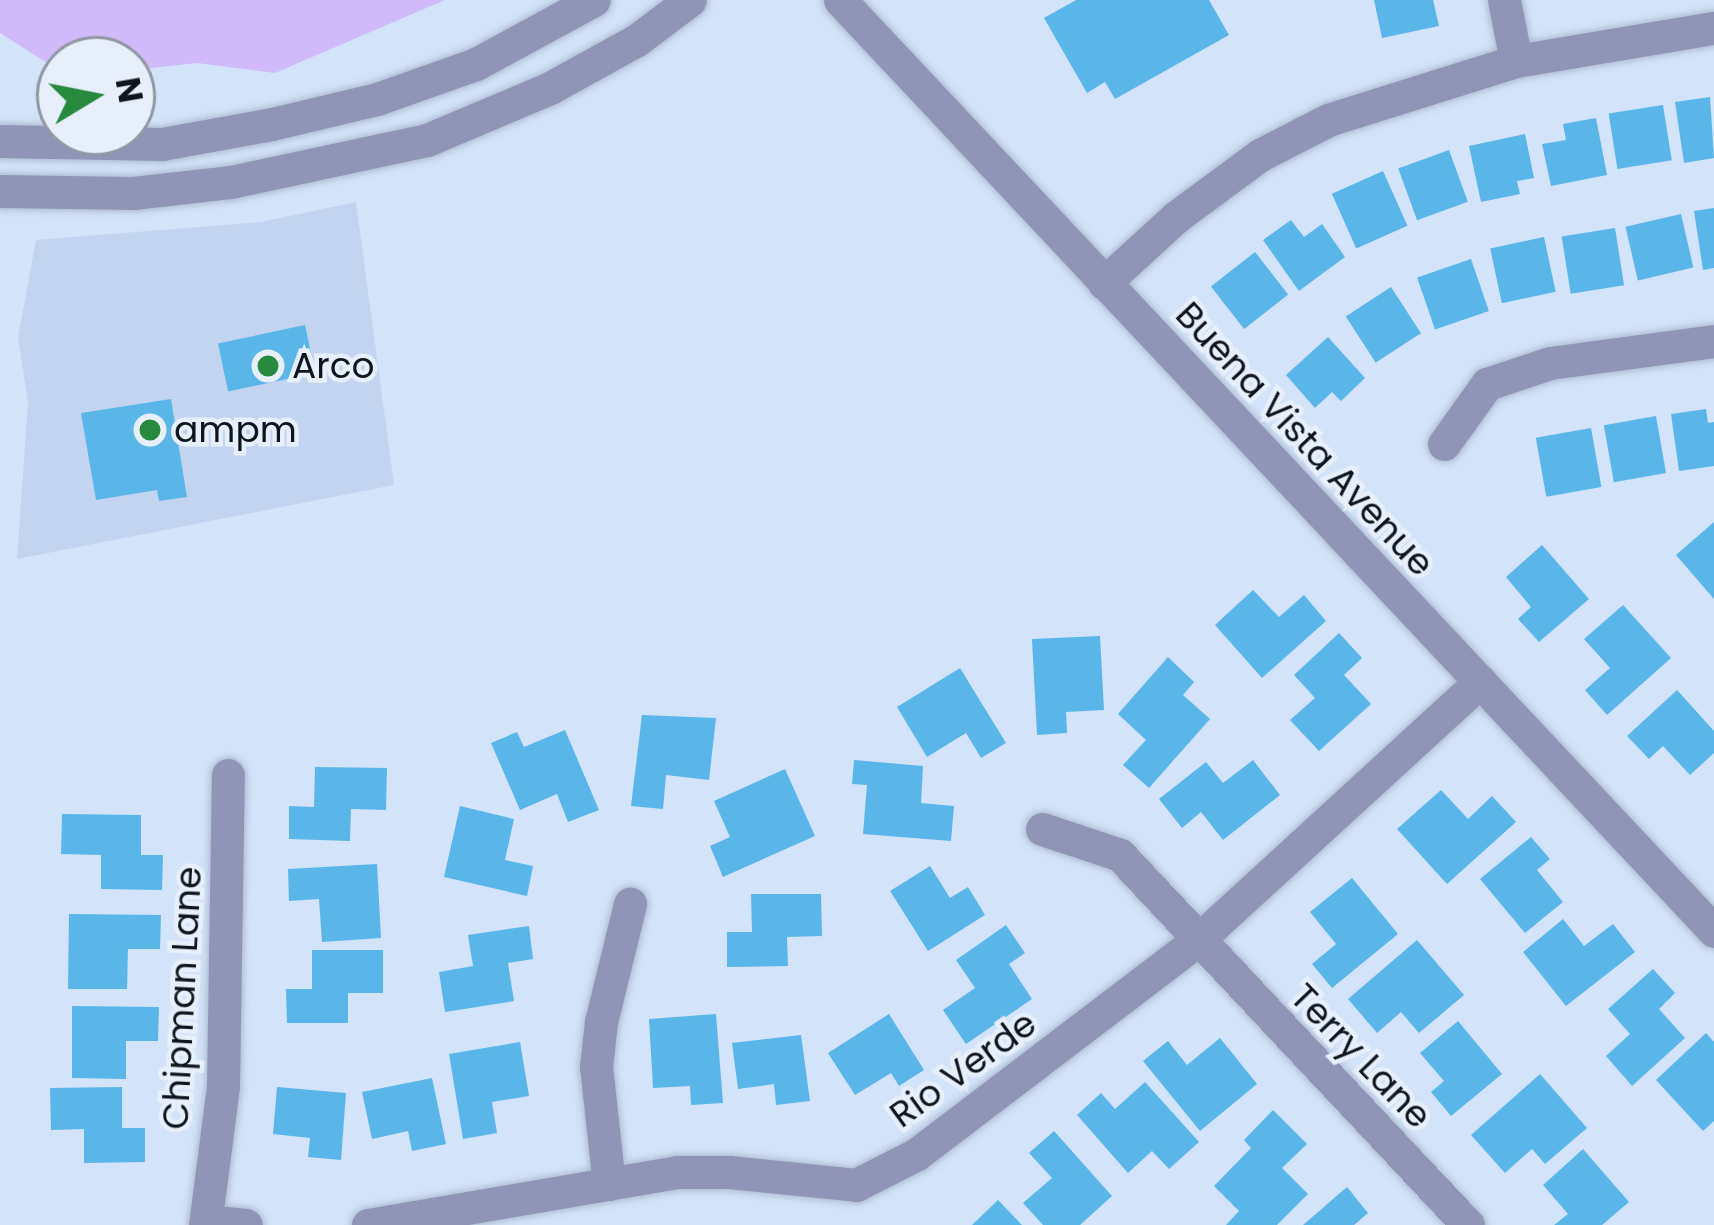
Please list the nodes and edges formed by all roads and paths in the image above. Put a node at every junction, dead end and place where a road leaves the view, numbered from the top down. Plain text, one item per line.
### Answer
1 (594, 0) edge
2 (690, 0) edge
3 (840, 0) edge
4 (1504, 0) edge
5 (1714, 28) edge
6 (1516, 62) junction
7 (377, 99) junction
8 (0, 141) edge
9 (304, 169) junction
10 (0, 191) edge
11 (1104, 283) junction
12 (1714, 341) edge
13 (1444, 444) dead end
14 (1480, 682) junction
15 (228, 775) dead end
16 (1042, 829) dead end
17 (630, 904) dead end
18 (1714, 932) edge
19 (1198, 941) junction
20 (609, 1184) junction
21 (206, 1223) edge
22 (246, 1225) edge
23 (368, 1225) edge
24 (1468, 1225) edge

1 - 7 street
2 - 9 street
3 - 11 street, Buena Vista Avenue
4 - 6 street
5 - 6 street
6 - 11 street
7 - 8 street
7 - 9 street
9 - 10 street
11 - 14 street, Buena Vista Avenue
12 - 13 street
14 - 18 street, Buena Vista Avenue
14 - 19 street, Rio Verde
15 - 21 street, Chipman Lane
16 - 19 street, Terry Lane
17 - 20 street
19 - 20 street, Rio Verde
19 - 24 street, Terry Lane
20 - 23 street, Rio Verde
21 - 22 street

